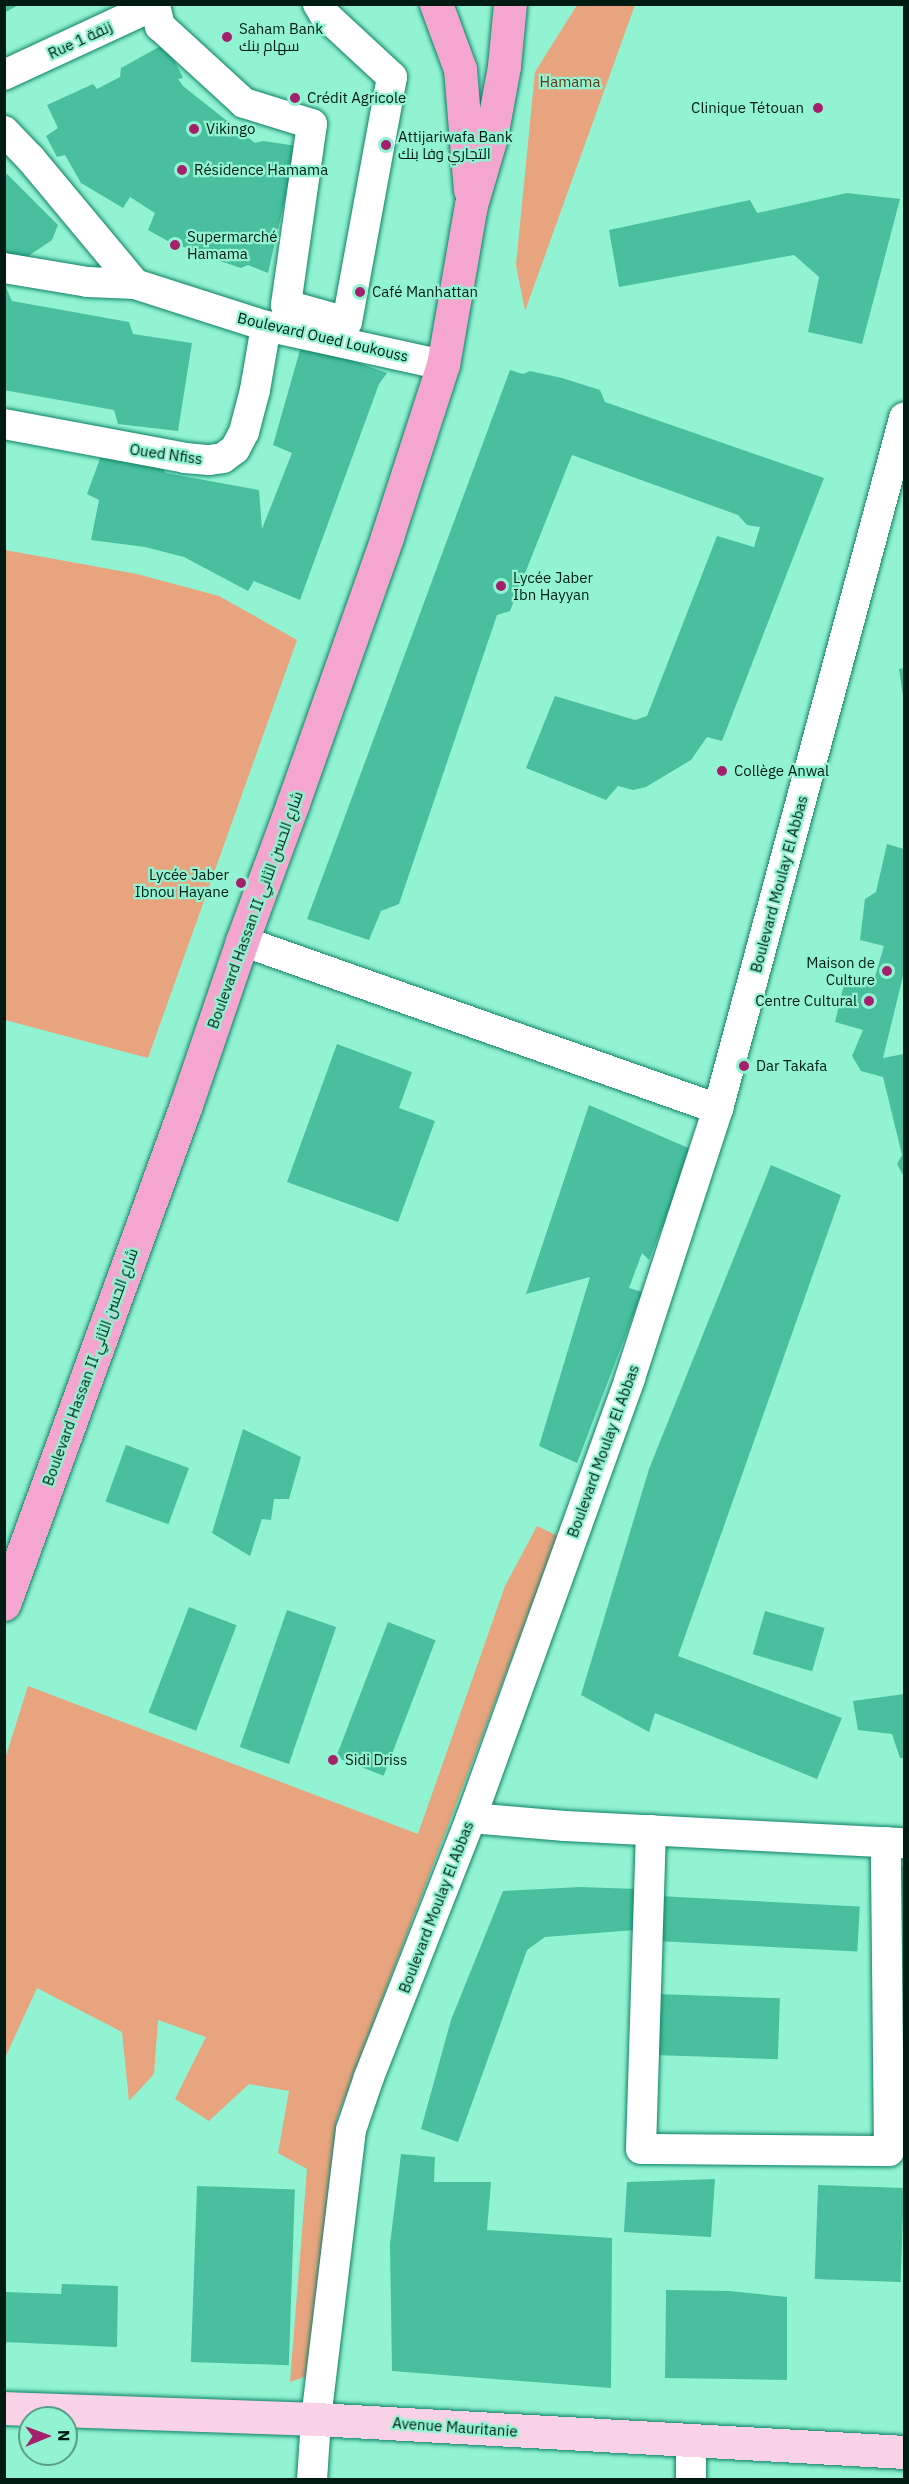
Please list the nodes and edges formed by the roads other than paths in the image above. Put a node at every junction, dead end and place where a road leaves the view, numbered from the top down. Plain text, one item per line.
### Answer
1 (155, 4) edge
2 (318, 4) edge
3 (436, 4) edge
4 (510, 4) edge
5 (4, 75) edge
6 (4, 131) edge
7 (471, 206) junction
8 (4, 268) edge
9 (135, 284) junction
10 (266, 326) junction
11 (443, 365) junction
12 (904, 418) edge
13 (4, 424) edge
14 (242, 941) junction
15 (718, 1109) junction
16 (12, 1563) edge
17 (4, 1604) edge
18 (471, 1818) junction
19 (651, 1830) junction
20 (895, 1842) edge
21 (4, 2408) edge
22 (316, 2419) junction
23 (691, 2442) junction
24 (904, 2452) edge
25 (312, 2480) edge
26 (691, 2480) edge

1 - 2 street
1 - 5 street, Rue 1 زنقة
3 - 7 main road, Boulevard Hassan II شارع الحسن الثاني
4 - 7 main road, Boulevard Hassan II شارع الحسن الثاني
6 - 9 street
7 - 11 main road, Boulevard Hassan II شارع الحسن الثاني
8 - 9 street, Boulevard Oued Loukouss
9 - 10 street, Boulevard Oued Loukouss
10 - 11 street, Boulevard Oued Loukouss
10 - 13 street, Oued Nfiss
11 - 14 main road, Boulevard Hassan II شارع الحسن الثاني
12 - 15 street, Boulevard Moulay El Abbas
14 - 15 street
14 - 16 main road, Boulevard Hassan II شارع الحسن الثاني
15 - 18 street, Boulevard Moulay El Abbas
16 - 17 main road, Boulevard Hassan II شارع الحسن الثاني
18 - 19 street
18 - 22 street, Boulevard Moulay El Abbas
19 - 20 street
19 - 20 street
21 - 22 street, Avenue Mauritanie
22 - 23 street, Avenue Mauritanie
22 - 25 street, Boulevard Moulay El Abbas
23 - 24 street, Avenue Mauritanie
23 - 26 street

